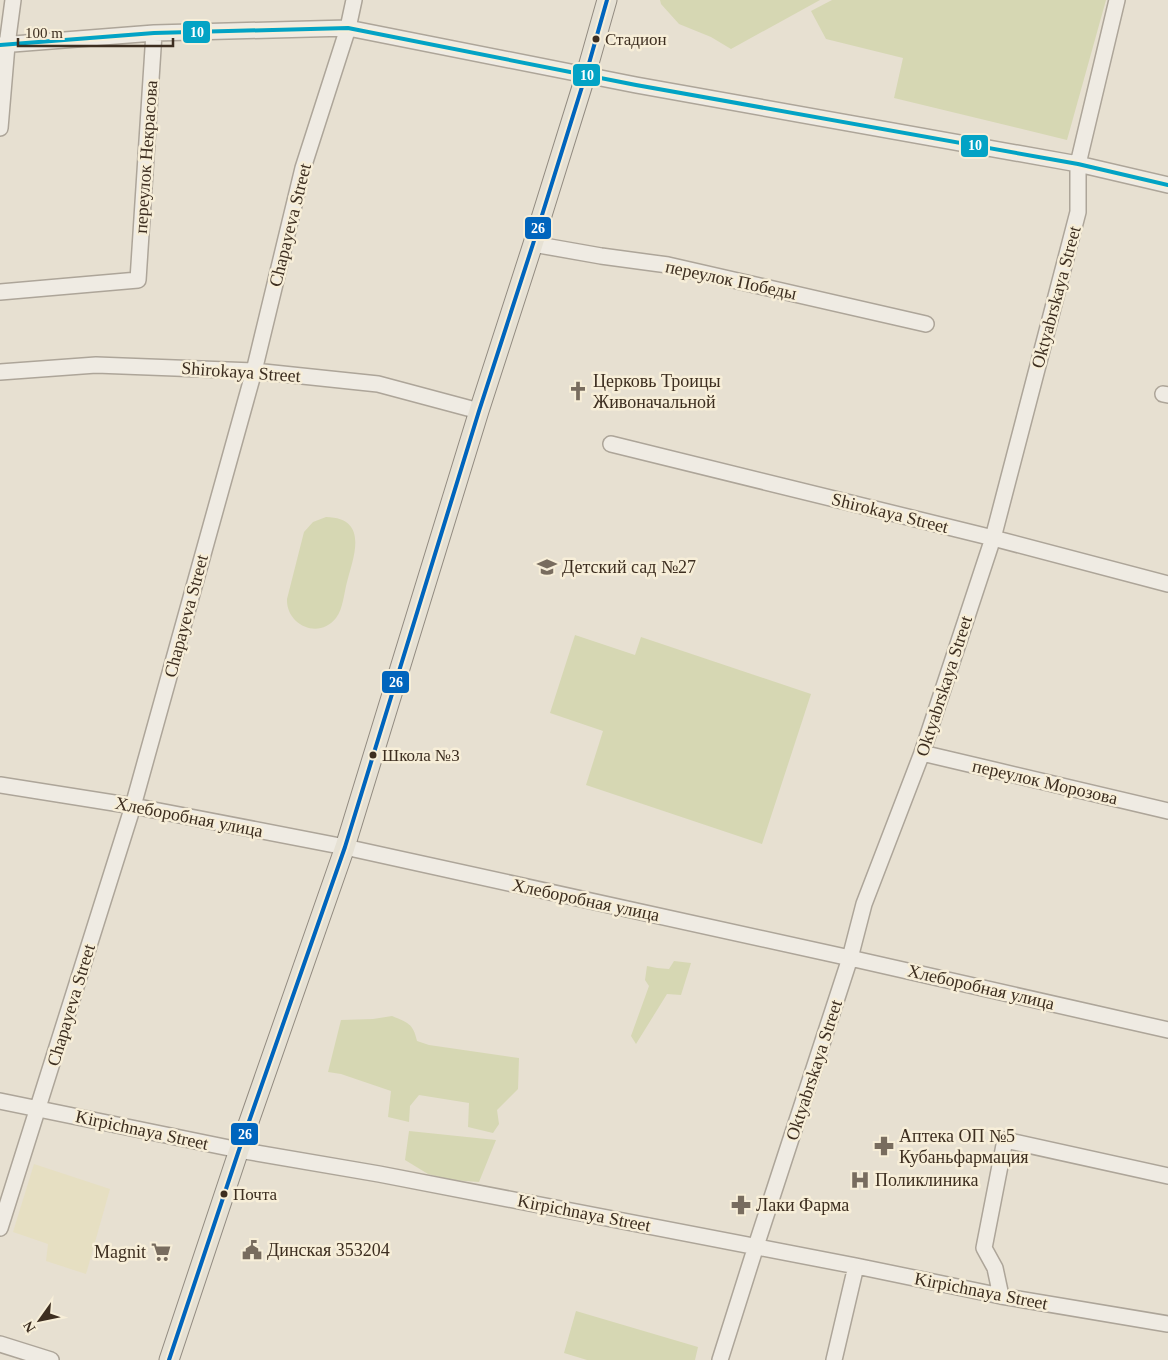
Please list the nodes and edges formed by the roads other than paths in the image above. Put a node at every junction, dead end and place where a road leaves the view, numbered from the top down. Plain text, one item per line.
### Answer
1 (13, 0) edge
2 (354, 0) edge
3 (607, 0) edge
4 (1117, 0) edge
5 (348, 28) junction
6 (154, 33) junction
7 (4, 45) edge
8 (586, 74) junction
9 (0, 128) edge
10 (1078, 164) junction
11 (1168, 185) edge
12 (534, 244) junction
13 (0, 292) edge
14 (926, 324) dead end
15 (254, 371) junction
16 (0, 372) edge
17 (479, 411) junction
18 (612, 444) dead end
19 (992, 538) junction
20 (1168, 584) edge
21 (922, 753) junction
22 (0, 785) edge
23 (133, 806) junction
24 (1168, 812) edge
25 (345, 847) junction
26 (850, 958) junction
27 (1168, 1030) edge
28 (0, 1101) edge
29 (38, 1109) junction
30 (239, 1150) junction
31 (1168, 1176) edge
32 (0, 1228) edge
33 (756, 1246) junction
34 (856, 1266) junction
35 (1001, 1296) junction
36 (1168, 1324) edge
37 (0, 1344) edge
38 (51, 1360) edge
39 (169, 1360) edge
40 (720, 1360) edge
41 (834, 1360) edge

1 - 7 street
2 - 5 street, Chapayeva Street
3 - 8 main road
4 - 10 street, Oktyabrskaya Street
5 - 6 street
5 - 8 street
5 - 15 street, Chapayeva Street
6 - 7 street
6 - 13 street, переулок Некрасова
7 - 9 street
8 - 10 street
8 - 12 main road
10 - 11 street
10 - 19 street, Oktyabrskaya Street
12 - 14 street, переулок Победы
12 - 17 main road
15 - 16 street, Shirokaya Street
15 - 17 street, Shirokaya Street
15 - 23 street, Chapayeva Street
17 - 25 main road
18 - 19 street, Shirokaya Street
19 - 20 street, Shirokaya Street
19 - 21 street, Oktyabrskaya Street
21 - 24 street, переулок Морозова
21 - 26 street, Oktyabrskaya Street
22 - 23 street, Хлеборобная улица
23 - 25 street, Хлеборобная улица
23 - 29 street, Chapayeva Street
25 - 26 street, Хлеборобная улица
25 - 30 main road
26 - 27 street, Хлеборобная улица
26 - 33 street, Oktyabrskaya Street
28 - 29 street, Kirpichnaya Street
29 - 30 street, Kirpichnaya Street
29 - 32 street, Chapayeva Street
30 - 33 street, Kirpichnaya Street
30 - 39 main road
31 - 35 street
33 - 34 street, Kirpichnaya Street
33 - 40 street, Oktyabrskaya Street
34 - 35 street, Kirpichnaya Street
34 - 41 street
35 - 36 street, Kirpichnaya Street
37 - 38 street

